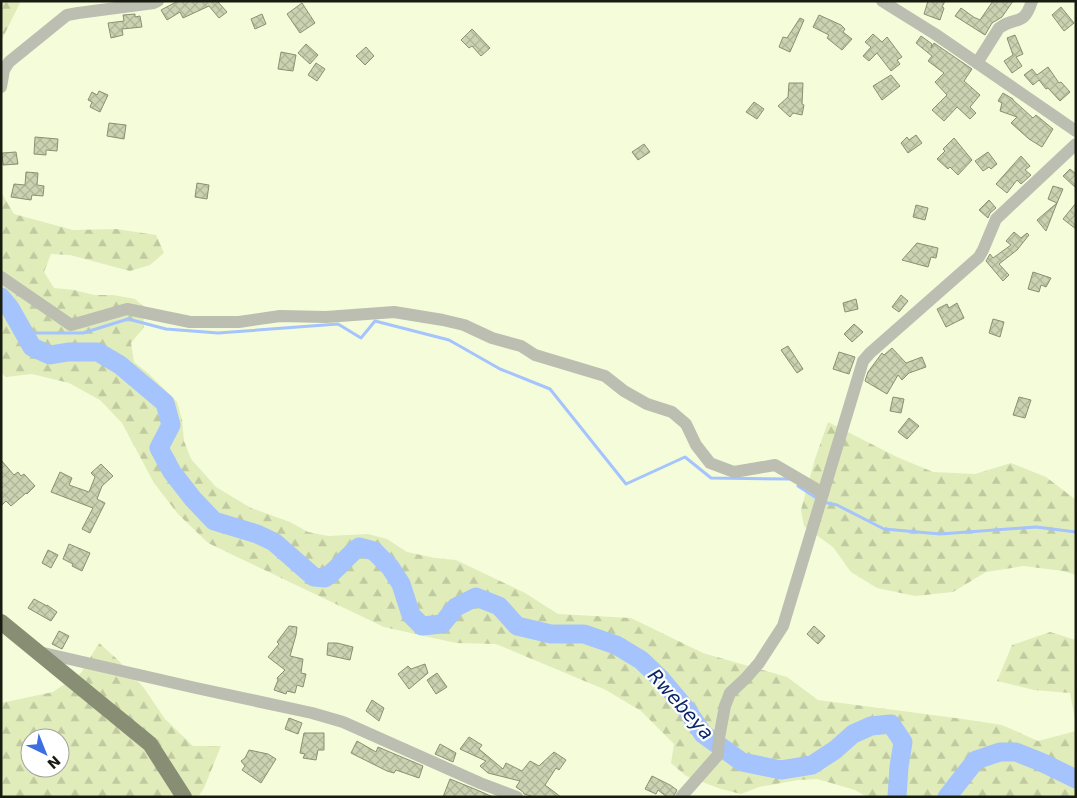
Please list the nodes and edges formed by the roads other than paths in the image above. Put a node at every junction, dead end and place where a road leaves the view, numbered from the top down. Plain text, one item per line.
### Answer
1 (158, 1) edge
2 (882, 1) edge
3 (1032, 1) edge
4 (978, 63) junction
5 (1, 87) edge
6 (1076, 132) edge
7 (1076, 144) edge
8 (1, 277) edge
9 (823, 493) junction
10 (1, 622) edge
11 (39, 652) junction
12 (184, 797) edge
13 (516, 797) edge
14 (681, 797) edge

1 - 5 street
2 - 4 street
3 - 4 street
4 - 6 street
7 - 9 street
8 - 9 street
9 - 14 street
10 - 11 main road
11 - 12 main road
11 - 13 street

